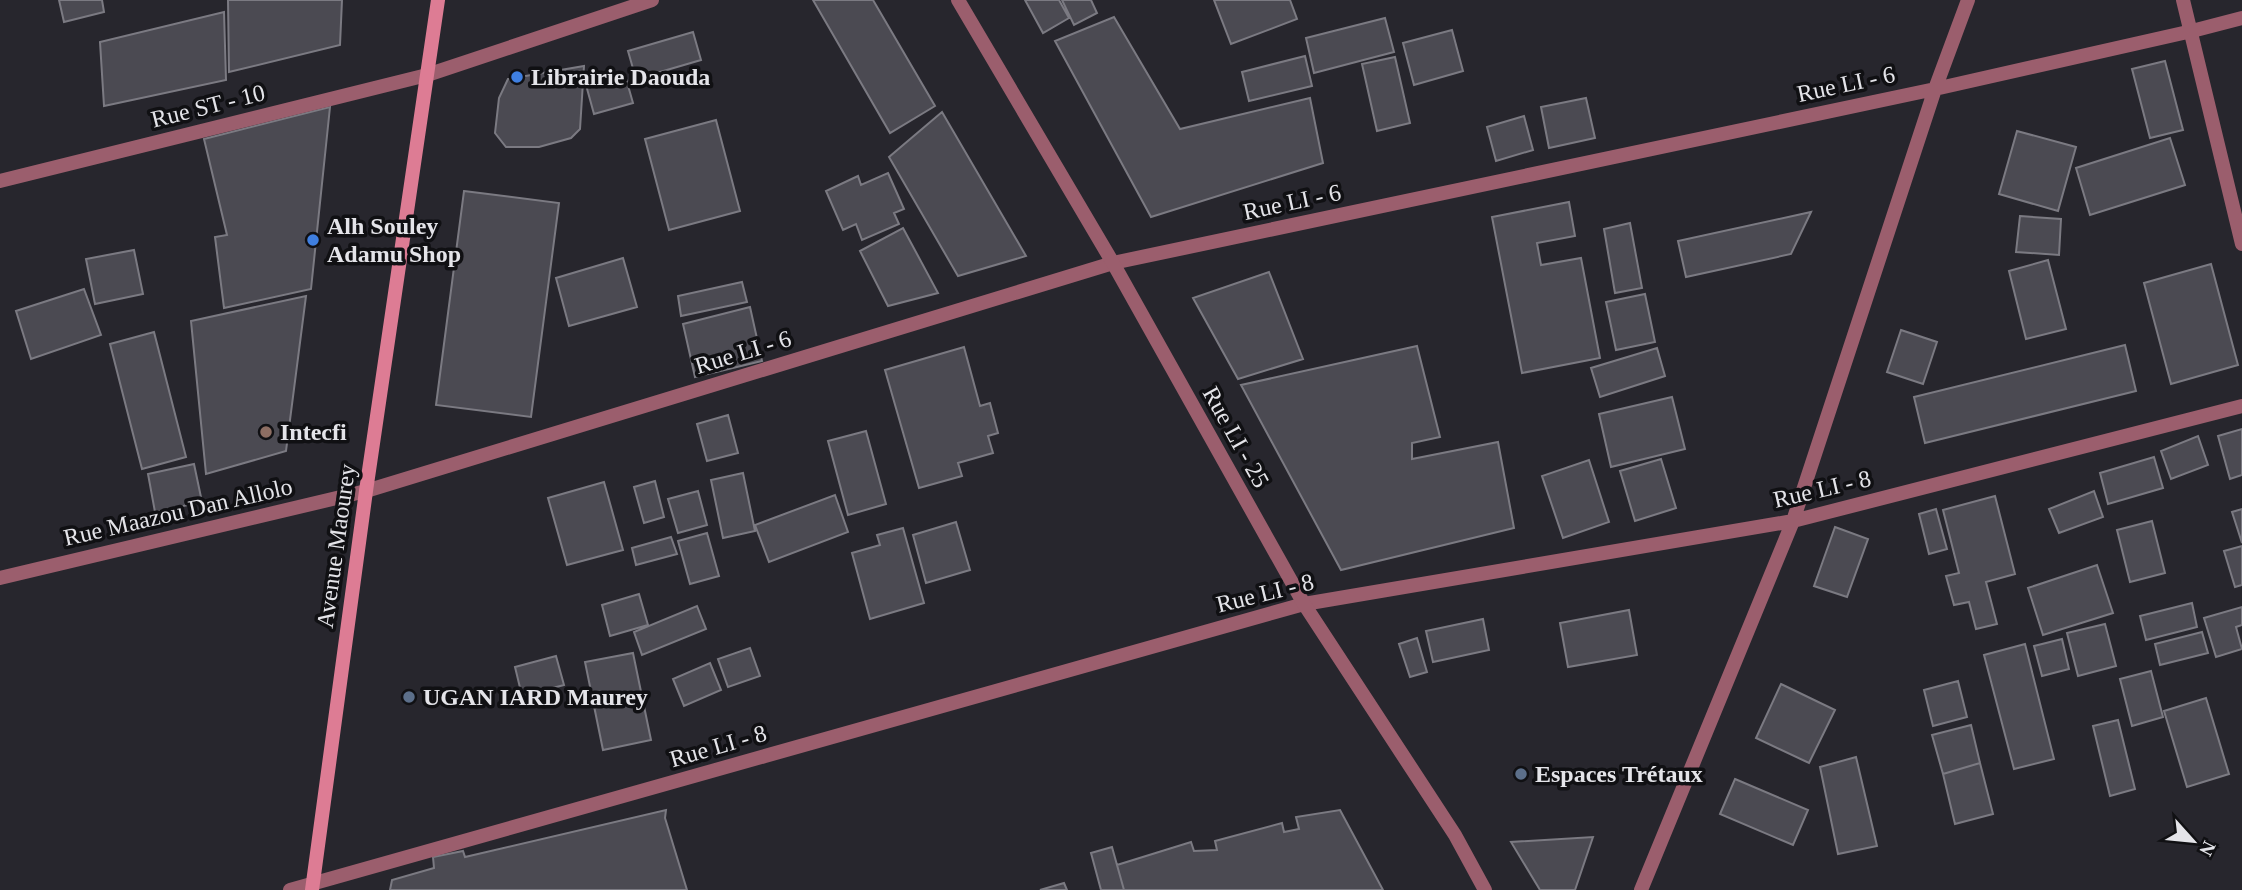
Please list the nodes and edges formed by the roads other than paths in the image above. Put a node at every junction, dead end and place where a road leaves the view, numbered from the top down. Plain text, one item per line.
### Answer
1 (438, 0) edge
2 (652, 0) edge
3 (958, 0) edge
4 (1968, 0) edge
5 (2183, 0) edge
6 (2242, 18) edge
7 (2192, 31) junction
8 (427, 75) junction
9 (1935, 89) junction
10 (0, 181) edge
11 (2242, 244) edge
12 (1113, 263) junction
13 (2242, 406) edge
14 (366, 491) junction
15 (1793, 521) junction
16 (0, 578) edge
17 (1304, 604) junction
18 (312, 887) edge
19 (290, 890) edge
20 (1485, 890) edge
21 (1641, 890) edge

1 - 8 main road, Avenue Maourey
2 - 8 street, Rue ST - 10
3 - 12 street, Rue LI - 25
4 - 9 street
5 - 7 street
6 - 7 street, Rue LI - 6
7 - 9 street, Rue LI - 6
7 - 11 street
8 - 10 street, Rue ST - 10
8 - 14 main road, Avenue Maourey
9 - 12 street, Rue LI - 6
9 - 15 street
12 - 14 street, Rue LI - 6
12 - 17 street, Rue LI - 25
13 - 15 street, Rue LI - 8
14 - 16 street, Rue Maazou Dan Allolo
14 - 18 main road, Avenue Maourey
15 - 17 street, Rue LI - 8
15 - 21 street
17 - 18 street, Rue LI - 8
17 - 20 street, Rue LI - 25
18 - 19 street, Rue LI - 8

